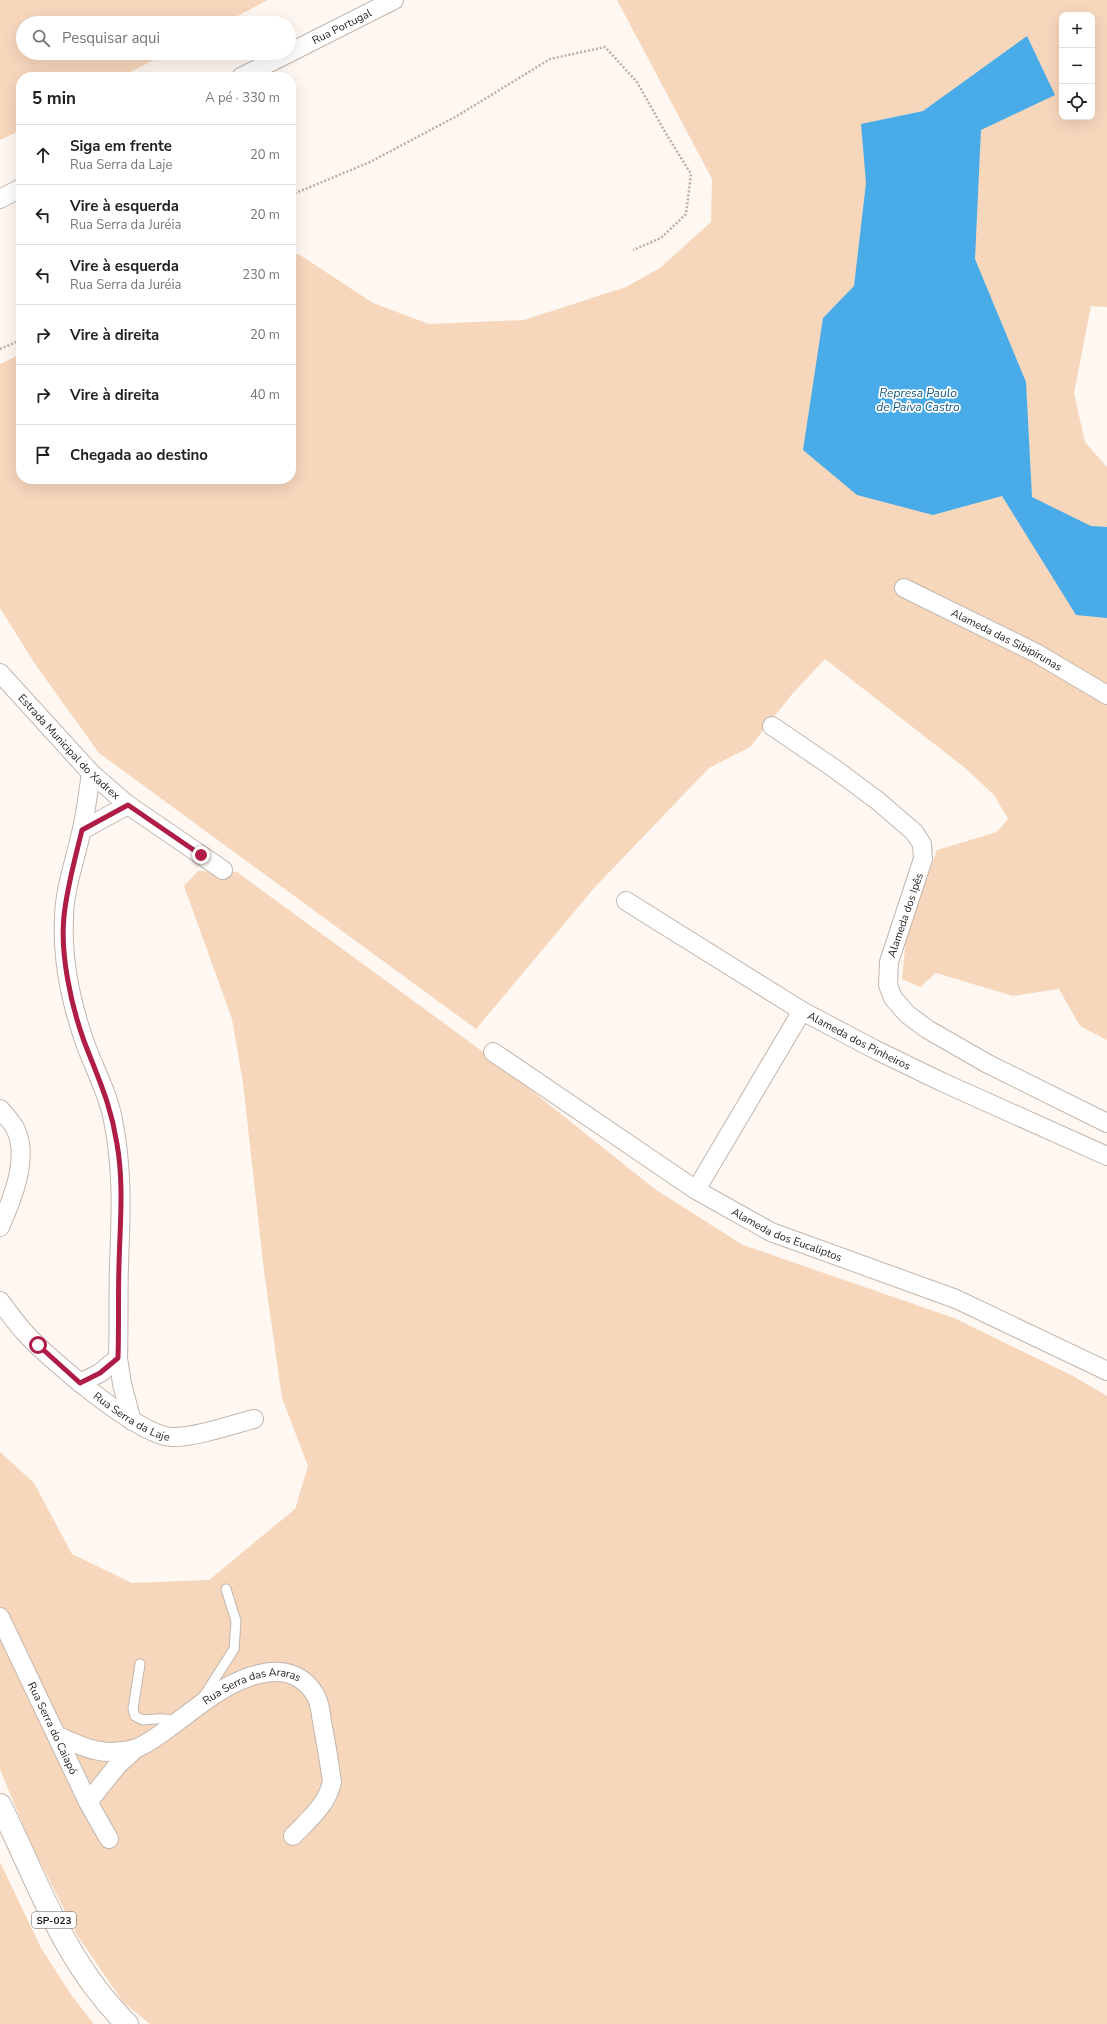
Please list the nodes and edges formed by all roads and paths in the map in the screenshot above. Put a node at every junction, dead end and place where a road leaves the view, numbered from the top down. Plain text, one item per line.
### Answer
1 (394, 0) edge
2 (296, 49) edge
3 (275, 60) edge
4 (251, 72) edge
5 (16, 191) edge
6 (296, 193) edge
7 (0, 199) edge
8 (633, 250) dead end
9 (16, 342) edge
10 (0, 349) edge
11 (904, 588) dead end
12 (0, 673) edge
13 (1107, 695) edge
14 (772, 726) dead end
15 (91, 773) junction
16 (128, 805) junction
17 (82, 830) junction
18 (223, 870) dead end
19 (626, 901) dead end
20 (802, 1011) junction
21 (493, 1052) dead end
22 (0, 1108) edge
23 (1107, 1124) edge
24 (1107, 1156) edge
25 (696, 1190) junction
26 (0, 1227) edge
27 (0, 1301) edge
28 (118, 1358) junction
29 (1107, 1371) edge
30 (80, 1383) junction
31 (254, 1419) dead end
32 (132, 1421) junction
33 (226, 1589) dead end
34 (0, 1616) edge
35 (140, 1664) dead end
36 (198, 1706) junction
37 (176, 1722) junction
38 (58, 1736) junction
39 (135, 1749) junction
40 (88, 1802) junction
41 (0, 1805) edge
42 (293, 1836) dead end
43 (109, 1839) dead end
44 (127, 2024) edge

1 - 2 street, Rua Portugal
3 - 4 street, Rua Portugal
5 - 7 street
6 - 8 path
9 - 10 path
11 - 13 street, Alameda das Sibipirunas
12 - 15 street, Estrada Municipal do Xadrex
14 - 23 street, Alameda dos Ipês
15 - 16 street, Estrada Municipal do Xadrex
15 - 17 street
16 - 17 street
16 - 18 street, Estrada Municipal do Xadrex
17 - 28 street
19 - 20 street, Alameda dos Pinheiros
20 - 24 street, Alameda dos Pinheiros
20 - 25 street
21 - 25 street, Alameda dos Eucaliptos
22 - 26 street
25 - 29 street, Alameda dos Eucaliptos
27 - 30 street, Rua Serra da Laje
28 - 30 street
28 - 32 street
30 - 32 street, Rua Serra da Laje
31 - 32 street, Rua Serra da Laje
33 - 36 lane
34 - 38 street, Rua Serra do Caiapó
35 - 37 lane
36 - 37 street, Rua Serra das Araras
36 - 42 street, Rua Serra das Araras
37 - 39 street, Rua Serra das Araras
38 - 39 street, Rua Serra das Araras
38 - 40 street, Rua Serra do Caiapó
39 - 40 street, Rua Serra das Araras
40 - 43 street, Rua Serra do Caiapó
41 - 44 main road, SP-023

